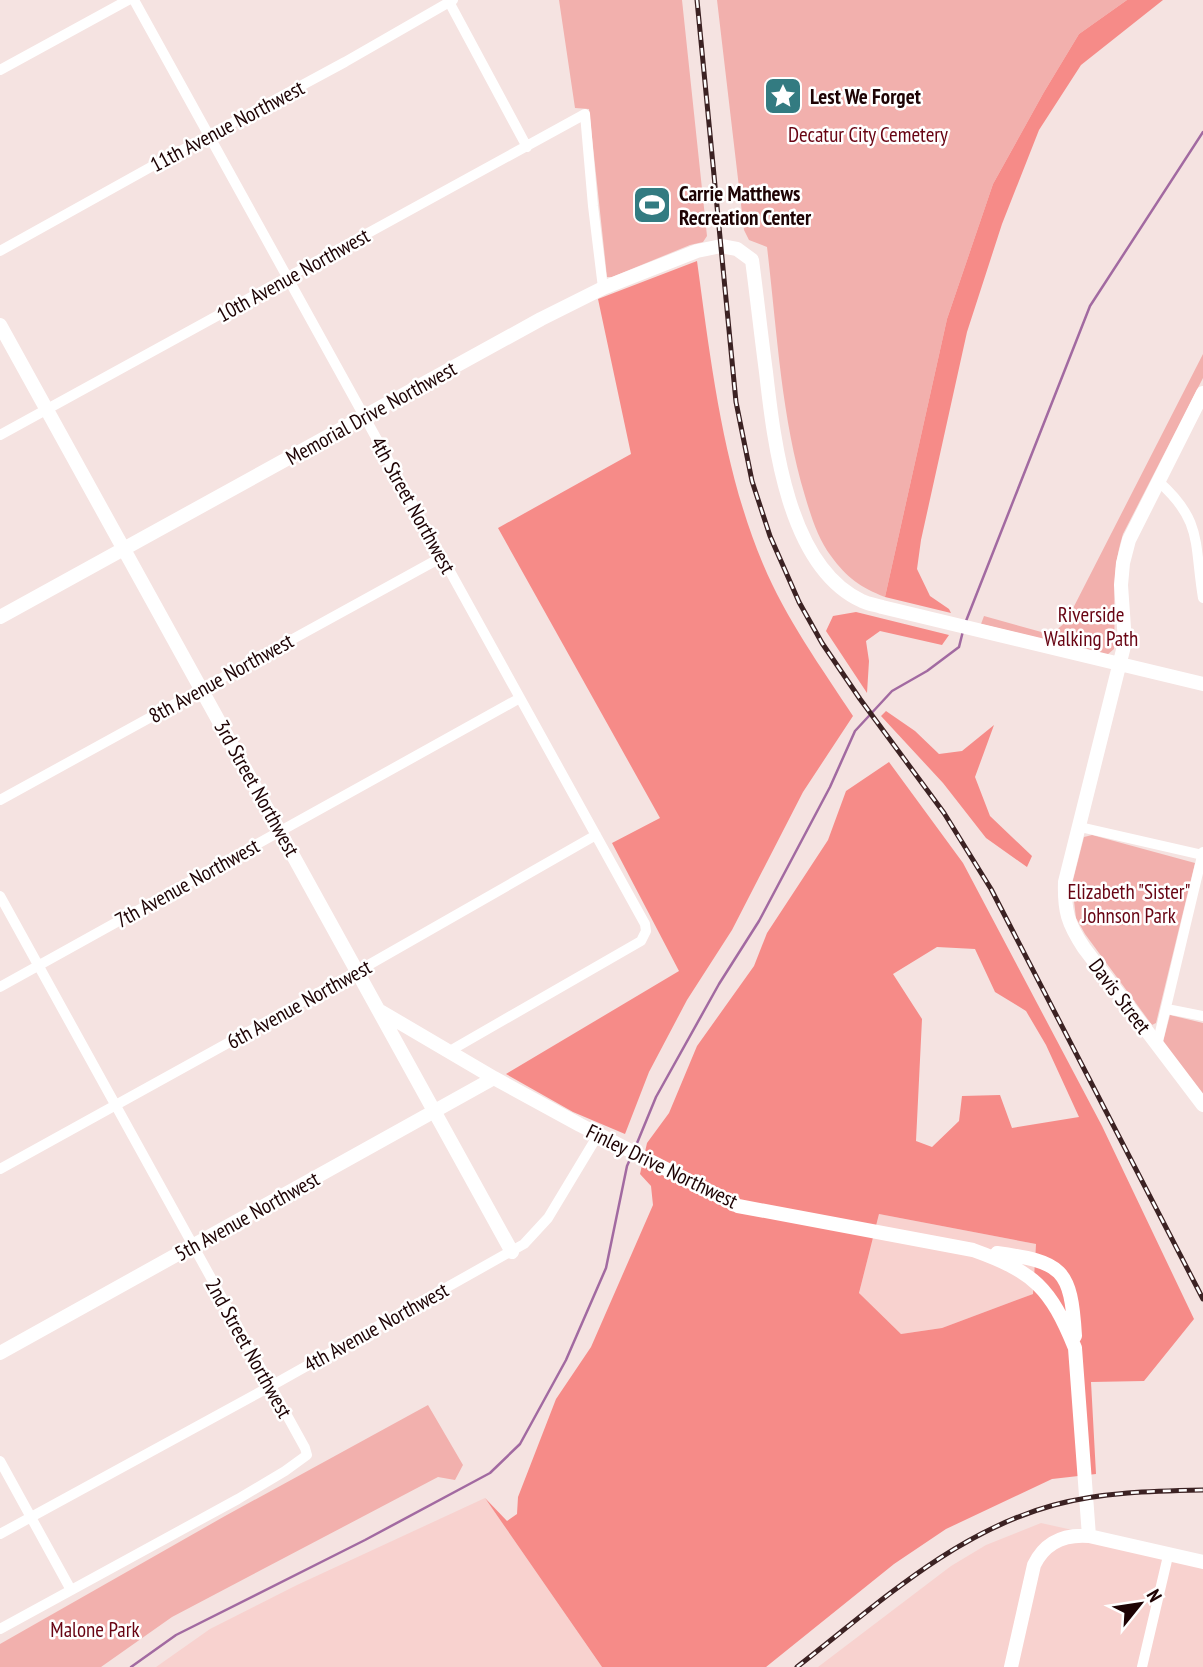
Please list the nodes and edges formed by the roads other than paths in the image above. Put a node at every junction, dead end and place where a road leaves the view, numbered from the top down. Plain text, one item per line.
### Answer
1 (128, 0) edge
2 (134, 0) edge
3 (450, 1) edge
4 (0, 70) edge
5 (209, 135) junction
6 (527, 147) junction
7 (0, 251) edge
8 (288, 278) junction
9 (603, 288) junction
10 (0, 325) edge
11 (1203, 393) edge
12 (47, 410) junction
13 (365, 418) junction
14 (0, 435) edge
15 (1159, 482) junction
16 (124, 549) junction
17 (442, 557) junction
18 (1203, 598) edge
19 (0, 617) edge
20 (1120, 664) junction
21 (1203, 684) edge
22 (202, 689) junction
23 (520, 698) junction
24 (0, 800) edge
25 (1080, 827) junction
26 (280, 831) junction
27 (596, 835) junction
28 (1203, 854) edge
29 (0, 896) edge
30 (37, 966) junction
31 (358, 971) junction
32 (0, 987) edge
33 (1167, 1009) junction
34 (378, 1010) junction
35 (1203, 1016) edge
36 (1157, 1045) junction
37 (449, 1052) junction
38 (494, 1078) junction
39 (117, 1105) junction
40 (1203, 1105) edge
41 (435, 1111) junction
42 (598, 1135) junction
43 (0, 1169) edge
44 (192, 1246) junction
45 (972, 1250) junction
46 (512, 1252) junction
47 (1075, 1348) junction
48 (0, 1353) edge
49 (271, 1386) junction
50 (0, 1461) edge
51 (30, 1517) junction
52 (0, 1534) edge
53 (1089, 1536) junction
54 (1168, 1556) junction
55 (1203, 1562) edge
56 (71, 1590) junction
57 (0, 1629) edge
58 (1011, 1667) edge
59 (1142, 1667) edge

1 - 4 street
2 - 5 street, 4th Street Northwest
3 - 5 street, 11th Avenue Northwest
3 - 6 street
5 - 7 street, 11th Avenue Northwest
5 - 8 street, 4th Street Northwest
6 - 8 street, 10th Avenue Northwest
6 - 9 street, 10th Avenue Northwest
8 - 12 street, 10th Avenue Northwest
8 - 13 street, 4th Street Northwest
9 - 13 street, Memorial Drive Northwest
9 - 20 street, Memorial Drive Northwest
10 - 12 street, 3rd Street Northwest
11 - 15 street, Davis Street
12 - 14 street, 10th Avenue Northwest
12 - 16 street, 3rd Street Northwest
13 - 16 street, Memorial Drive Northwest
13 - 17 street, 4th Street Northwest
15 - 18 street
15 - 20 street, Davis Street
16 - 19 street, Memorial Drive Northwest
16 - 22 street, 3rd Street Northwest
17 - 22 street, 8th Avenue Northwest
17 - 23 street, 4th Street Northwest
20 - 21 street
20 - 25 street, Davis Street
22 - 24 street, 8th Avenue Northwest
22 - 26 street, 3rd Street Northwest
23 - 26 street, 7th Avenue Northwest
23 - 27 street, 4th Street Northwest
25 - 28 street
25 - 36 street, Davis Street
26 - 30 street, 7th Avenue Northwest
26 - 31 street, 3rd Street Northwest
27 - 31 street, 6th Avenue Northwest
27 - 37 street, 4th Street Northwest
28 - 33 street
29 - 30 street, 2nd Street Northwest
30 - 32 street, 7th Avenue Northwest
30 - 39 street, 2nd Street Northwest
31 - 34 street, 3rd Street Northwest
31 - 39 street, 6th Avenue Northwest
33 - 35 street
33 - 36 street
34 - 37 street, Finley Drive Northwest
34 - 41 street, 3rd Street Northwest
36 - 40 street, Davis Street
37 - 38 street, Finley Drive Northwest
38 - 41 street, 5th Avenue Northwest
38 - 42 street, Finley Drive Northwest
39 - 43 street, 6th Avenue Northwest
39 - 44 street, 2nd Street Northwest
41 - 44 street, 5th Avenue Northwest
41 - 46 street, 3rd Street Northwest
42 - 45 street, Finley Drive Northwest
42 - 46 street, 4th Avenue Northwest
44 - 48 street, 5th Avenue Northwest
44 - 49 street, 2nd Street Northwest
45 - 47 street, Finley Drive Northwest
45 - 47 street, Finley Drive Northwest
46 - 49 street, 4th Avenue Northwest
47 - 53 street, Finley Drive Northwest
49 - 51 street, 4th Avenue Northwest
49 - 56 street, 2nd Street Northwest
50 - 51 street
51 - 52 street, 4th Avenue Northwest
51 - 56 street
53 - 54 street
53 - 58 street
54 - 55 street
54 - 59 street
56 - 57 street, 2nd Street Northwest

